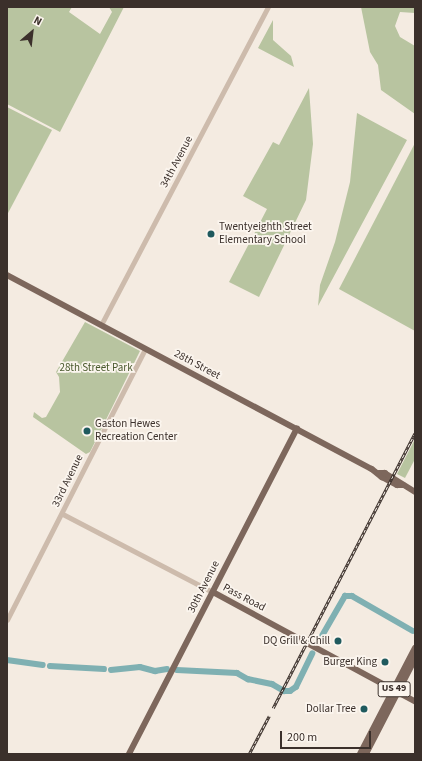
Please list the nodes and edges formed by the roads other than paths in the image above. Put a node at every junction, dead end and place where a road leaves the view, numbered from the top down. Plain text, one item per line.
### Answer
1 (268, 7) edge
2 (7, 275) edge
3 (101, 325) junction
4 (145, 348) junction
5 (298, 429) junction
6 (415, 492) edge
7 (63, 514) junction
8 (213, 592) junction
9 (7, 620) edge
10 (415, 648) edge
11 (415, 659) edge
12 (396, 690) junction
13 (415, 701) edge
14 (129, 754) edge
15 (360, 754) edge
16 (366, 754) edge

1 - 3 street, 34th Avenue
2 - 3 main road, 28th Street
3 - 4 main road, 28th Street
4 - 5 main road, 28th Street
4 - 7 street, 33rd Avenue
5 - 6 main road, 28th Street
5 - 8 main road, 30th Avenue
7 - 8 street, Pass Road
7 - 9 street, 33rd Avenue
8 - 12 main road, Pass Road
8 - 14 main road, 30th Avenue
10 - 12 main road, US 49
11 - 12 main road, US 49
12 - 13 main road, Pass Road
12 - 15 main road, US 49
12 - 16 main road, US 49

